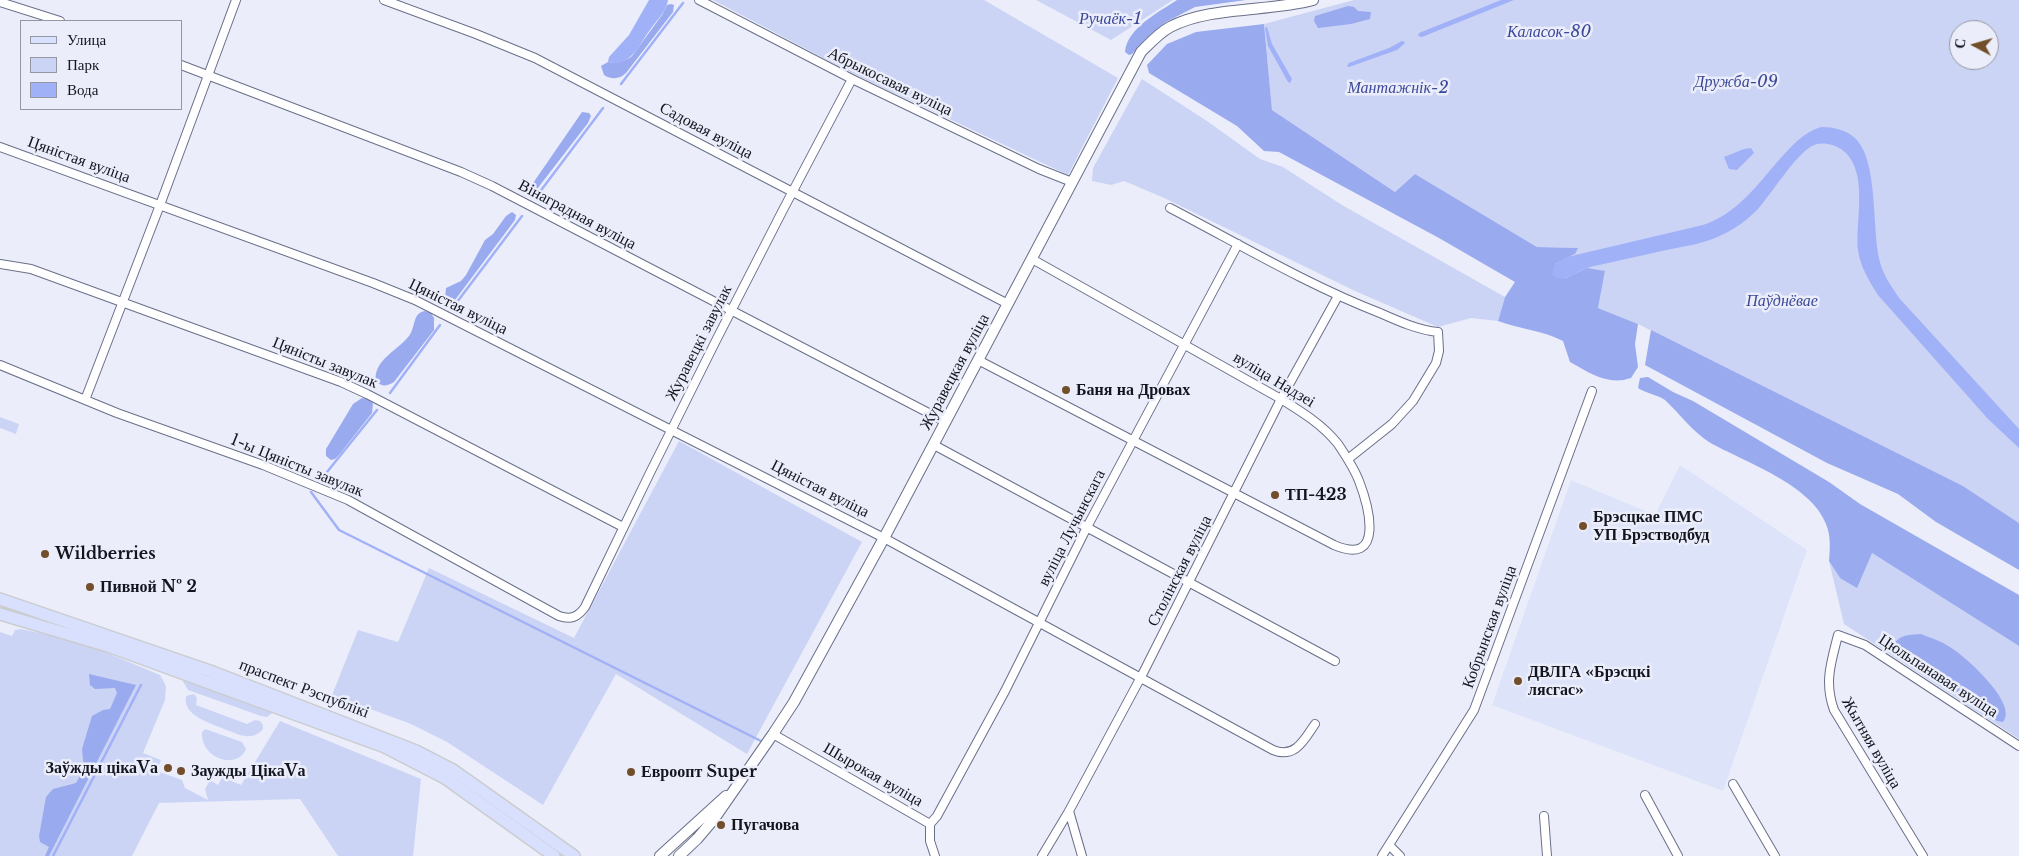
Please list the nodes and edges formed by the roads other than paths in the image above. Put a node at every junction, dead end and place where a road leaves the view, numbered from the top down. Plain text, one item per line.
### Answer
1 (236, 0) edge
2 (384, 0) edge
3 (699, 0) edge
4 (1313, 0) edge
5 (0, 2) edge
6 (57, 20) edge
7 (182, 65) edge
8 (210, 74) junction
9 (852, 79) junction
10 (0, 146) edge
11 (1072, 182) junction
12 (792, 191) junction
13 (160, 204) junction
14 (1170, 208) dead end
15 (1238, 244) junction
16 (1032, 259) junction
17 (0, 264) edge
18 (1338, 296) junction
19 (122, 302) junction
20 (1008, 304) junction
21 (731, 310) junction
22 (1183, 344) junction
23 (978, 360) junction
24 (0, 365) edge
25 (1592, 391) dead end
26 (1281, 399) junction
27 (85, 400) junction
28 (946, 422) junction
29 (671, 429) junction
30 (1133, 440) junction
31 (934, 445) junction
32 (1348, 459) junction
33 (1234, 494) junction
34 (623, 527) junction
35 (1087, 528) junction
36 (884, 538) junction
37 (1189, 582) junction
38 (0, 599) edge
39 (0, 614) edge
40 (572, 618) joint
41 (1040, 621) junction
42 (1838, 635) joint
43 (1335, 661) dead end
44 (1141, 677) junction
45 (1315, 724) dead end
46 (774, 734) junction
47 (2019, 746) edge
48 (1734, 784) dead end
49 (738, 785) junction
50 (1645, 795) dead end
51 (1069, 811) junction
52 (1544, 816) dead end
53 (930, 824) junction
54 (1389, 844) junction
55 (554, 856) edge
56 (574, 856) edge
57 (660, 856) edge
58 (679, 856) edge
59 (935, 856) edge
60 (1042, 856) edge
61 (1082, 856) edge
62 (1382, 856) edge
63 (1400, 856) edge
64 (1547, 856) edge
65 (1678, 856) edge
66 (1775, 856) edge
67 (1923, 856) edge

1 - 8 street
2 - 12 street, Садовая вуліца
3 - 9 street, Абрыкосавая вуліца
4 - 11 street, Журавецкая вуліца
5 - 6 street
7 - 8 street, Вінаградная вуліца
8 - 13 street
8 - 21 street, Вінаградная вуліца
9 - 11 street, Абрыкосавая вуліца
9 - 12 street, Журавецкі завулак
10 - 13 street, Цяністая вуліца
11 - 16 street, Журавецкая вуліца
12 - 20 street, Садовая вуліца
12 - 21 street, Журавецкі завулак
13 - 19 street
13 - 29 street, Цяністая вуліца
14 - 15 street
15 - 18 street
15 - 22 street, вуліца Лучынскага
16 - 20 street, Журавецкая вуліца
16 - 22 street, вуліца Надзеі
17 - 19 street, Цяністы завулак
18 - 26 street, Столінская вуліца
18 - 32 street
19 - 27 street
19 - 34 street, Цяністы завулак
20 - 23 street, Журавецкая вуліца
21 - 28 street, Вінаградная вуліца
21 - 29 street, Журавецкі завулак
22 - 26 street, вуліца Надзеі
22 - 30 street, вуліца Лучынскага
23 - 28 street, Журавецкая вуліца
23 - 30 street, вуліца Надзеі
24 - 27 street, 1-ы Цяністы завулак
25 - 54 street, Кобрынская вуліца
26 - 32 street, вуліца Надзеі
26 - 33 street, Столінская вуліца
27 - 40 street, 1-ы Цяністы завулак
28 - 31 street, Журавецкая вуліца
29 - 34 street, Журавецкі завулак
29 - 36 street, Цяністая вуліца
30 - 33 street, вуліца Надзеі
30 - 35 street, вуліца Лучынскага
31 - 35 street
31 - 36 street, Журавецкая вуліца
32 - 33 street, вуліца Надзеі
33 - 37 street, Столінская вуліца
34 - 40 street, Журавецкі завулак
35 - 37 street
35 - 41 street, вуліца Лучынскага
36 - 41 street, Цяністая вуліца
36 - 46 street, Журавецкая вуліца
37 - 43 street
37 - 44 street, Столінская вуліца
38 - 56 main road, праспект Рэспублікі
39 - 55 main road, праспект Рэспублікі
41 - 44 street, Цяністая вуліца
41 - 53 street, вуліца Лучынскага
42 - 47 street, Цюльпанавая вуліца
42 - 67 street, Жытняя вуліца
44 - 45 street, Цяністая вуліца
44 - 51 street, Столінская вуліца
46 - 49 street, Журавецкая вуліца
46 - 53 street, Шырокая вуліца
48 - 66 street
49 - 57 street, Журавецкая вуліца
49 - 58 street, Журавецкая вуліца
50 - 65 street
51 - 60 street, Столінская вуліца
51 - 61 street
52 - 64 street
53 - 59 street, Шырокая вуліца
54 - 62 street, Кобрынская вуліца
54 - 63 street

